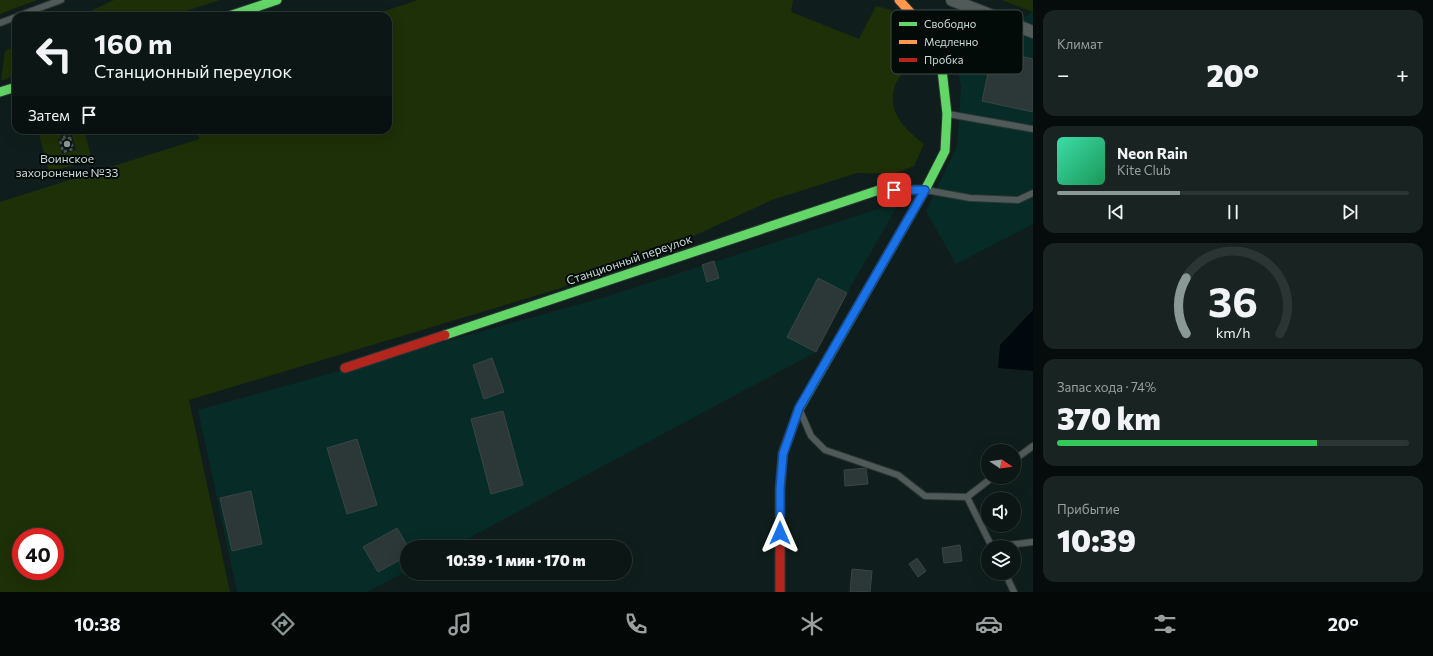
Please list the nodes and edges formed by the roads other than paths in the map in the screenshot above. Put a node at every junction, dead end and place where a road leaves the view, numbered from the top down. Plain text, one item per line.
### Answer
1 (61, 0) edge
2 (277, 0) edge
3 (899, 0) edge
4 (952, 0) edge
5 (908, 10) edge
6 (977, 10) edge
7 (28, 12) edge
8 (241, 12) edge
9 (12, 18) edge
10 (0, 23) edge
11 (1023, 28) edge
12 (1033, 32) edge
13 (943, 74) edge
14 (12, 88) edge
15 (0, 92) edge
16 (947, 114) junction
17 (1033, 129) edge
18 (925, 190) junction
19 (1033, 193) edge
20 (344, 368) dead end
21 (799, 408) junction
22 (1033, 446) edge
23 (1021, 455) edge
24 (984, 484) edge
25 (967, 497) junction
26 (988, 540) edge
27 (1033, 542) edge
28 (1021, 543) edge
29 (1008, 580) edge
30 (780, 592) edge
31 (1014, 592) edge

1 - 7 lane
2 - 8 street
3 - 5 street
4 - 6 street
9 - 10 lane
11 - 12 street
13 - 16 street
14 - 15 street
16 - 17 lane
16 - 18 street
18 - 19 lane
18 - 20 street, Станционный переулок
18 - 21 street
21 - 25 lane
21 - 30 street
22 - 23 lane
24 - 25 lane
25 - 26 lane
27 - 28 lane
29 - 31 lane

